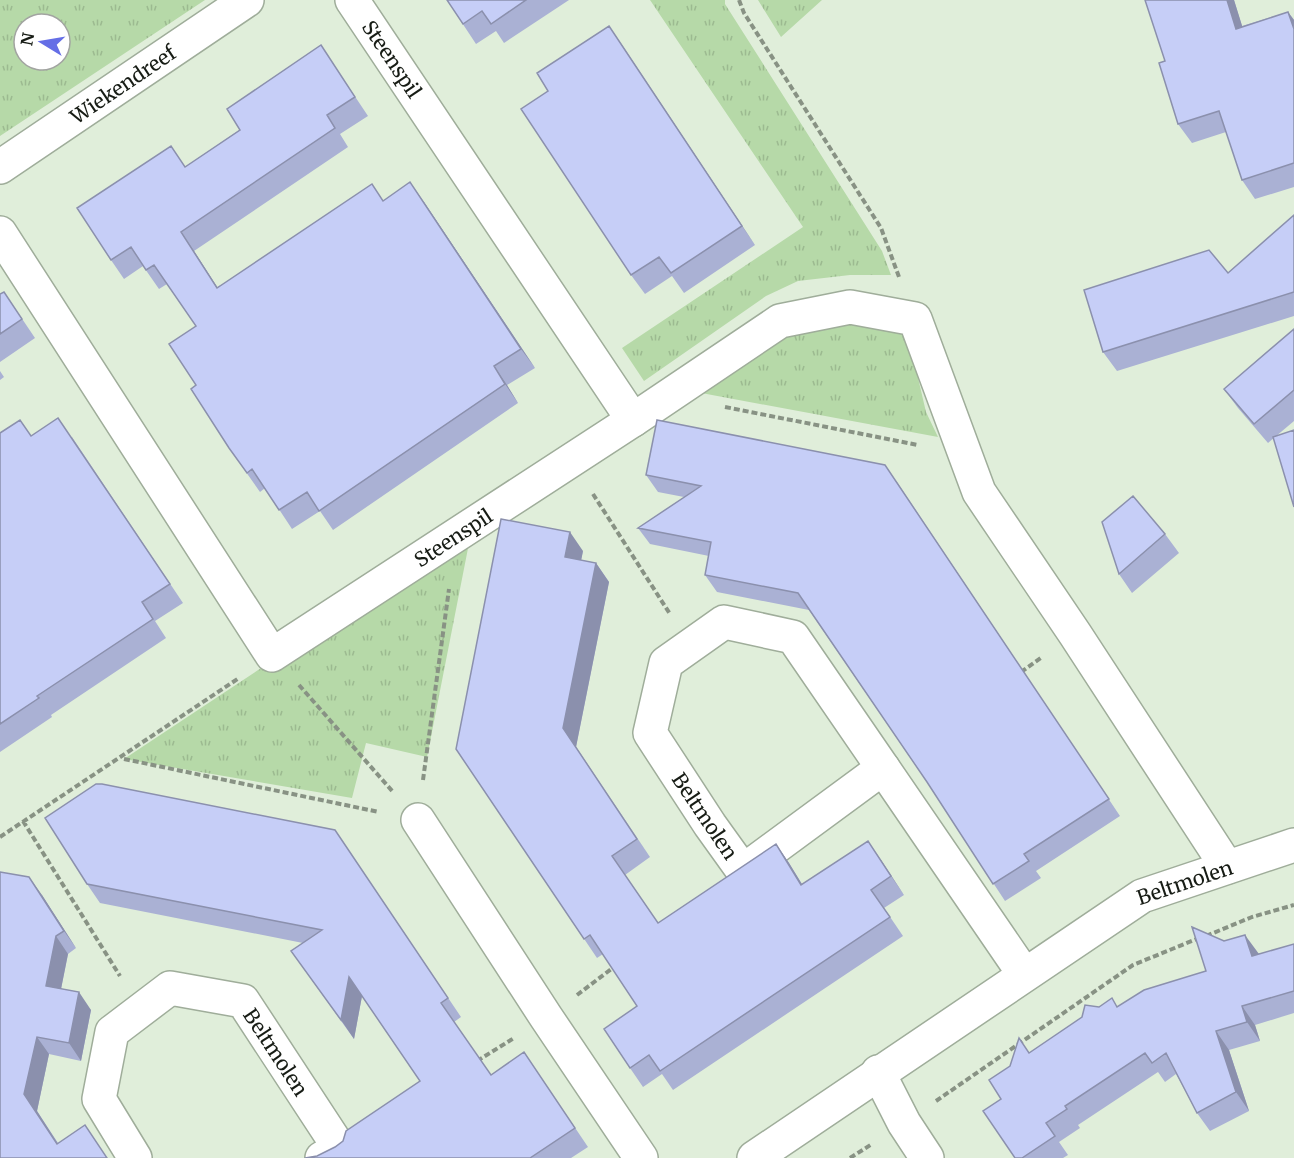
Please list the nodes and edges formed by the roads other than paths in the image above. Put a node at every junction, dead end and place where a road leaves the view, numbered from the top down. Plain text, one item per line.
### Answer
1 (247, 0) edge
2 (352, 0) edge
3 (0, 167) edge
4 (0, 233) edge
5 (633, 420) junction
6 (883, 768) junction
7 (418, 820) road end
8 (1294, 845) edge
9 (1227, 867) junction
10 (1024, 974) junction
11 (878, 1072) junction
12 (135, 1158) edge
13 (322, 1158) edge
14 (641, 1158) edge
15 (754, 1158) edge
16 (927, 1158) edge

1 - 3 street, Wiekendreef
2 - 5 street, Steenspil
4 - 5 street, Steenspil
5 - 9 street
6 - 6 street, Beltmolen
6 - 10 street, Beltmolen
7 - 14 street
8 - 9 street, Beltmolen
9 - 10 street, Beltmolen
10 - 11 street, Beltmolen
11 - 15 street, Beltmolen
11 - 16 street
12 - 13 street, Beltmolen

